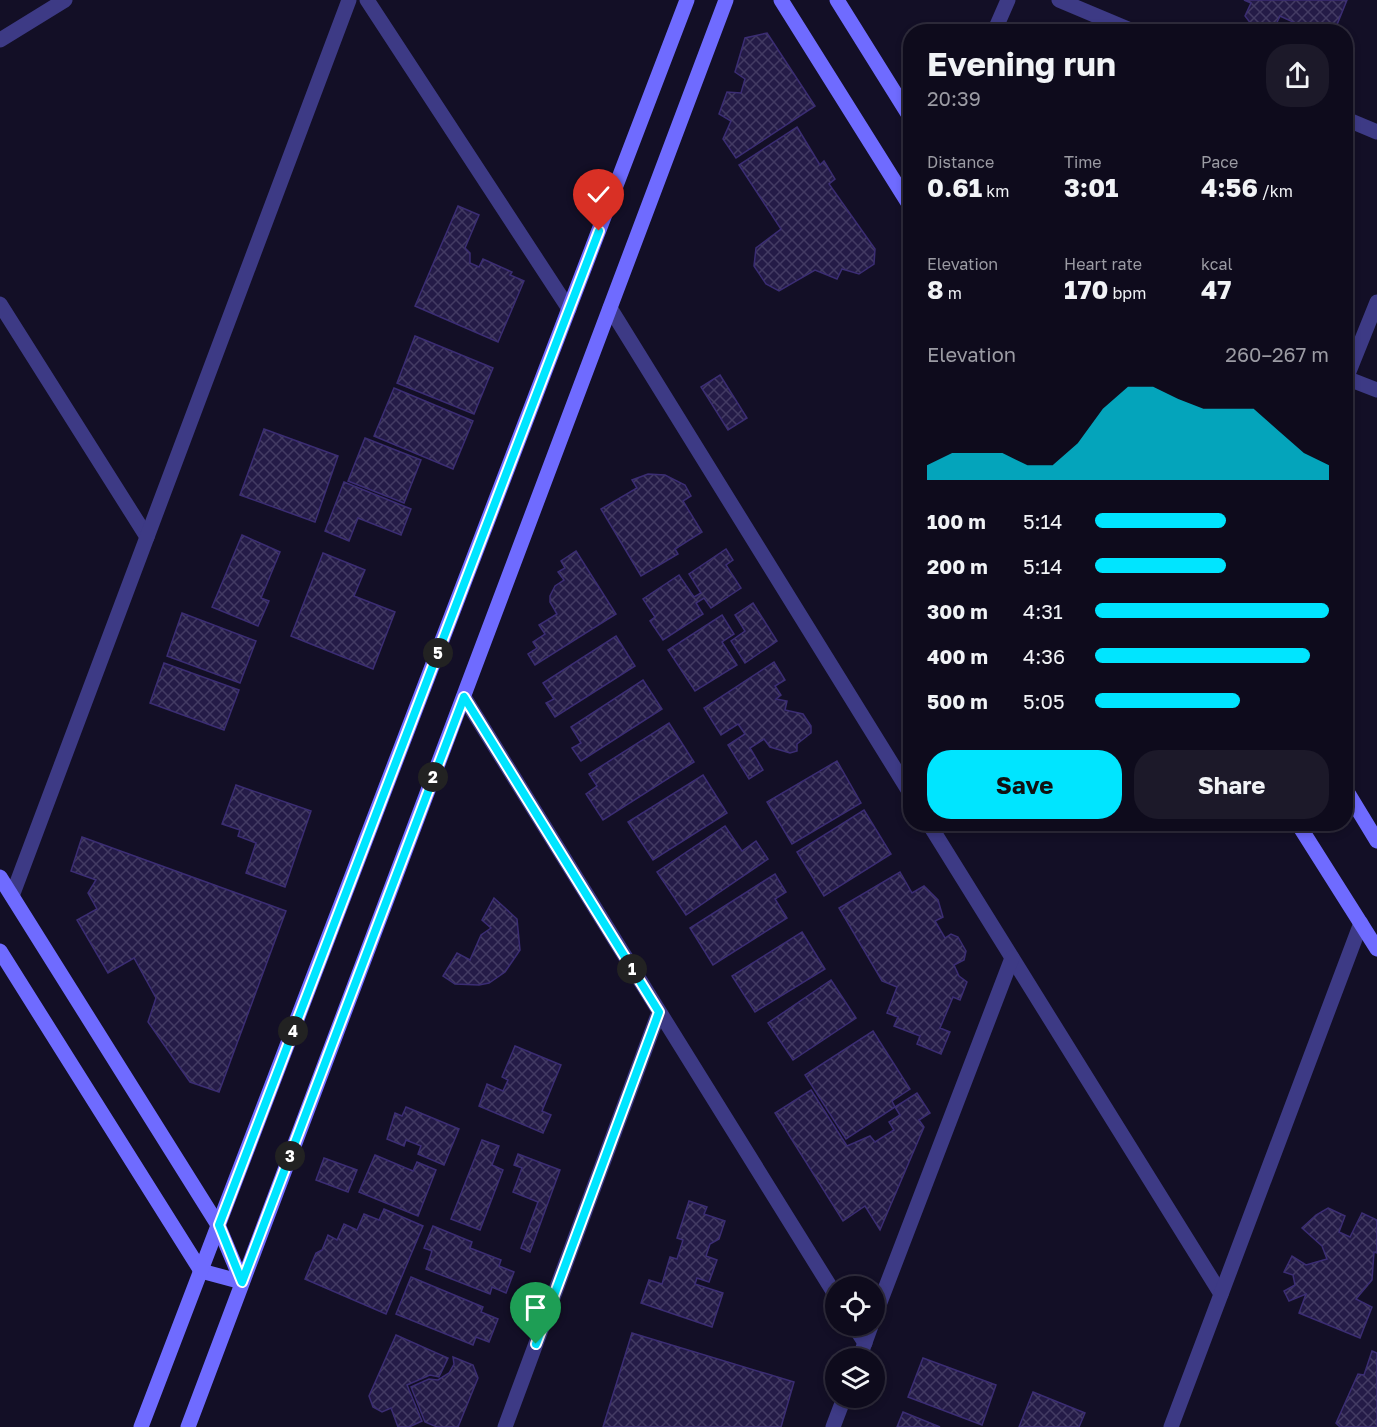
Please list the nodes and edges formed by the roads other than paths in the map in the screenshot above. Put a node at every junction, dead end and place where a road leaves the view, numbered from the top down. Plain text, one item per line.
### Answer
1 (65, 0) edge
2 (349, 0) edge
3 (367, 0) edge
4 (687, 0) edge
5 (726, 0) edge
6 (781, 0) edge
7 (837, 0) edge
8 (1008, 0) edge
9 (1059, 0) edge
10 (998, 24) edge
11 (1116, 24) edge
12 (0, 40) edge
13 (903, 106) edge
14 (1353, 122) edge
15 (1377, 132) edge
16 (903, 195) edge
17 (1377, 302) edge
18 (0, 304) edge
19 (610, 308) junction
20 (569, 309) junction
21 (1353, 361) edge
22 (1353, 381) edge
23 (1377, 390) edge
24 (147, 537) junction
25 (464, 697) junction
26 (903, 782) edge
27 (1353, 802) edge
28 (933, 831) edge
29 (1302, 831) edge
30 (1377, 841) edge
31 (0, 877) edge
32 (12, 896) junction
33 (1361, 924) junction
34 (1377, 949) edge
35 (0, 951) edge
36 (1012, 958) junction
37 (659, 1012) junction
38 (219, 1225) junction
39 (201, 1271) junction
40 (825, 1278) edge
41 (242, 1282) junction
42 (885, 1289) edge
43 (1221, 1294) junction
44 (860, 1336) edge
45 (867, 1336) edge
46 (865, 1343) junction
47 (863, 1348) edge
48 (840, 1408) edge
49 (141, 1427) edge
50 (188, 1427) edge
51 (506, 1427) edge
52 (833, 1427) edge
53 (1171, 1427) edge

1 - 12 street
2 - 24 street
3 - 20 street
4 - 20 street
5 - 19 street
6 - 16 street
7 - 13 street
8 - 10 street
9 - 11 street
14 - 15 street
17 - 21 street
18 - 24 street
19 - 25 street
19 - 26 street
20 - 38 street
22 - 23 street
24 - 32 street
25 - 37 street
25 - 41 street
27 - 30 street
28 - 36 street
29 - 33 street
31 - 32 street
32 - 38 street
33 - 34 street
33 - 43 street
35 - 39 street
36 - 42 street
36 - 43 street
37 - 40 street
37 - 51 street
38 - 39 street
38 - 41 street
39 - 41 street
39 - 49 street
41 - 50 street
43 - 53 street
44 - 46 street
45 - 46 street
46 - 47 street
48 - 52 street

